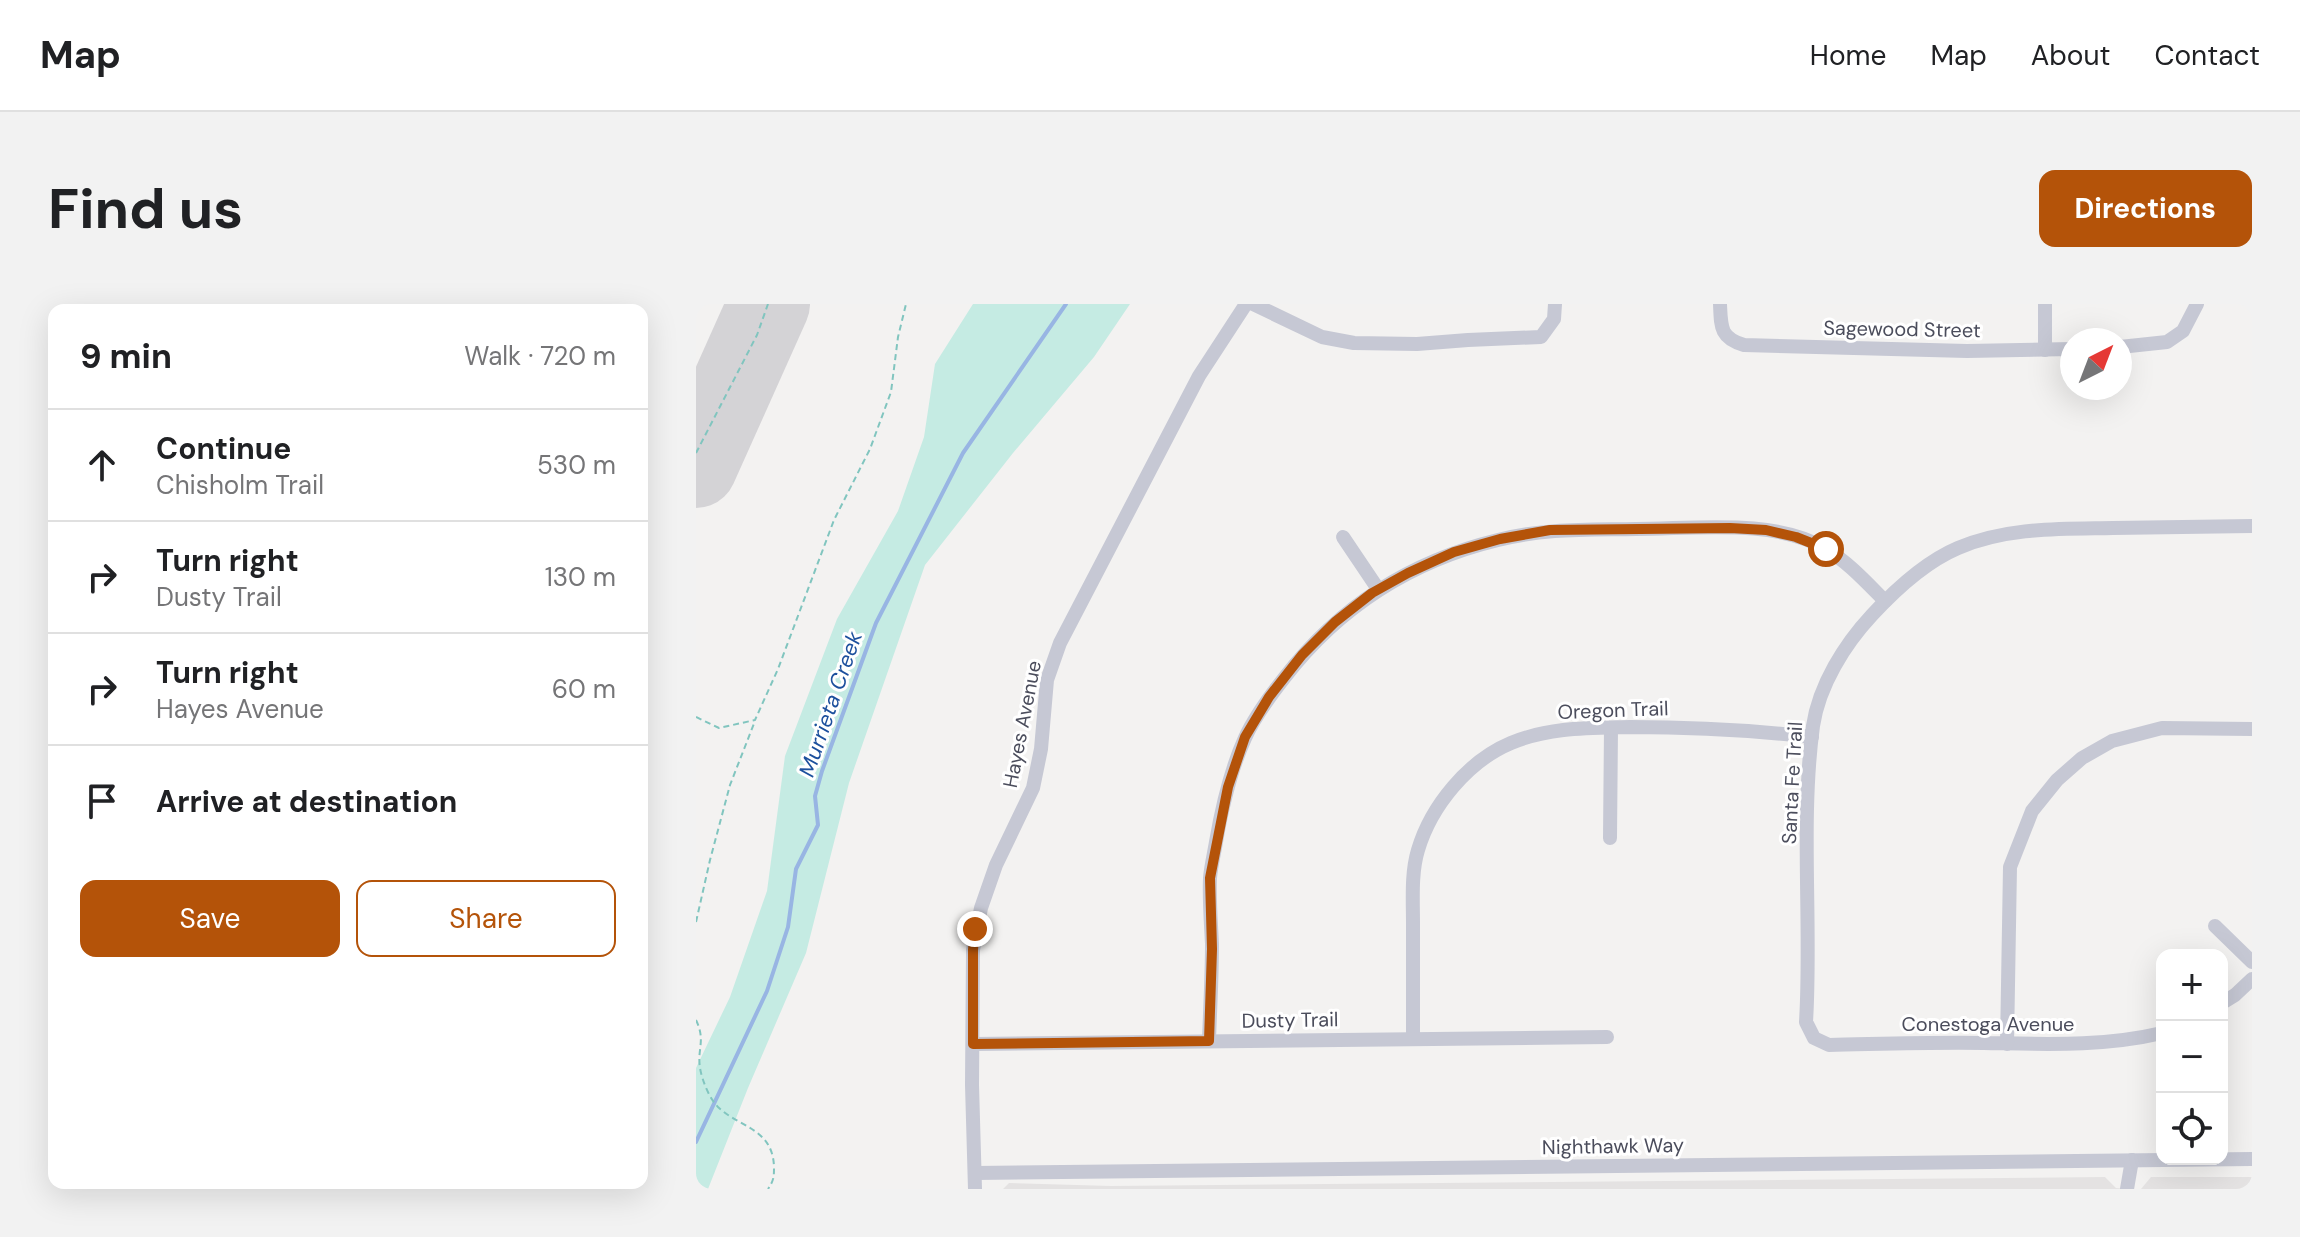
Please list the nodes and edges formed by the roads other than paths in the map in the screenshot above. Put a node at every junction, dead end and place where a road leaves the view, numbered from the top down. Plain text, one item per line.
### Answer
1 (1246, 304) edge
2 (1253, 304) edge
3 (1555, 304) edge
4 (1720, 304) edge
5 (2045, 304) edge
6 (2197, 304) edge
7 (2132, 346) edge
8 (2060, 349) edge
9 (2045, 350) junction
10 (2252, 526) edge
11 (1343, 537) dead end
12 (1378, 589) junction
13 (1885, 601) junction
14 (1611, 728) junction
15 (2252, 729) edge
16 (1812, 737) junction
17 (1610, 838) dead end
18 (2215, 926) dead end
19 (2252, 962) edge
20 (2252, 979) edge
21 (2228, 999) edge
22 (2156, 1034) edge
23 (1607, 1037) dead end
24 (1413, 1038) junction
25 (1814, 1038) joint
26 (1209, 1041) junction
27 (973, 1044) junction
28 (2007, 1044) junction
29 (2252, 1159) edge
30 (2132, 1160) junction
31 (975, 1173) junction
32 (975, 1189) edge
33 (2127, 1189) edge

1 - 27 street, Hayes Avenue
2 - 3 street
4 - 9 street, Sagewood Street
5 - 9 street
6 - 7 street
8 - 9 street, Sagewood Street
10 - 13 street, Santa Fe Trail
11 - 12 street
12 - 13 street
12 - 26 street
13 - 16 street, Santa Fe Trail
14 - 16 street, Oregon Trail
14 - 17 street
14 - 24 street, Oregon Trail
15 - 28 street
16 - 25 street, Santa Fe Trail
18 - 19 street
20 - 21 street
22 - 28 street, Conestoga Avenue
23 - 24 street, Dusty Trail
24 - 26 street, Dusty Trail
25 - 28 street, Conestoga Avenue
26 - 27 street, Dusty Trail
27 - 31 street, Hayes Avenue
29 - 30 street, Nighthawk Way
30 - 31 street, Nighthawk Way
30 - 33 street
31 - 32 street, Hayes Avenue

